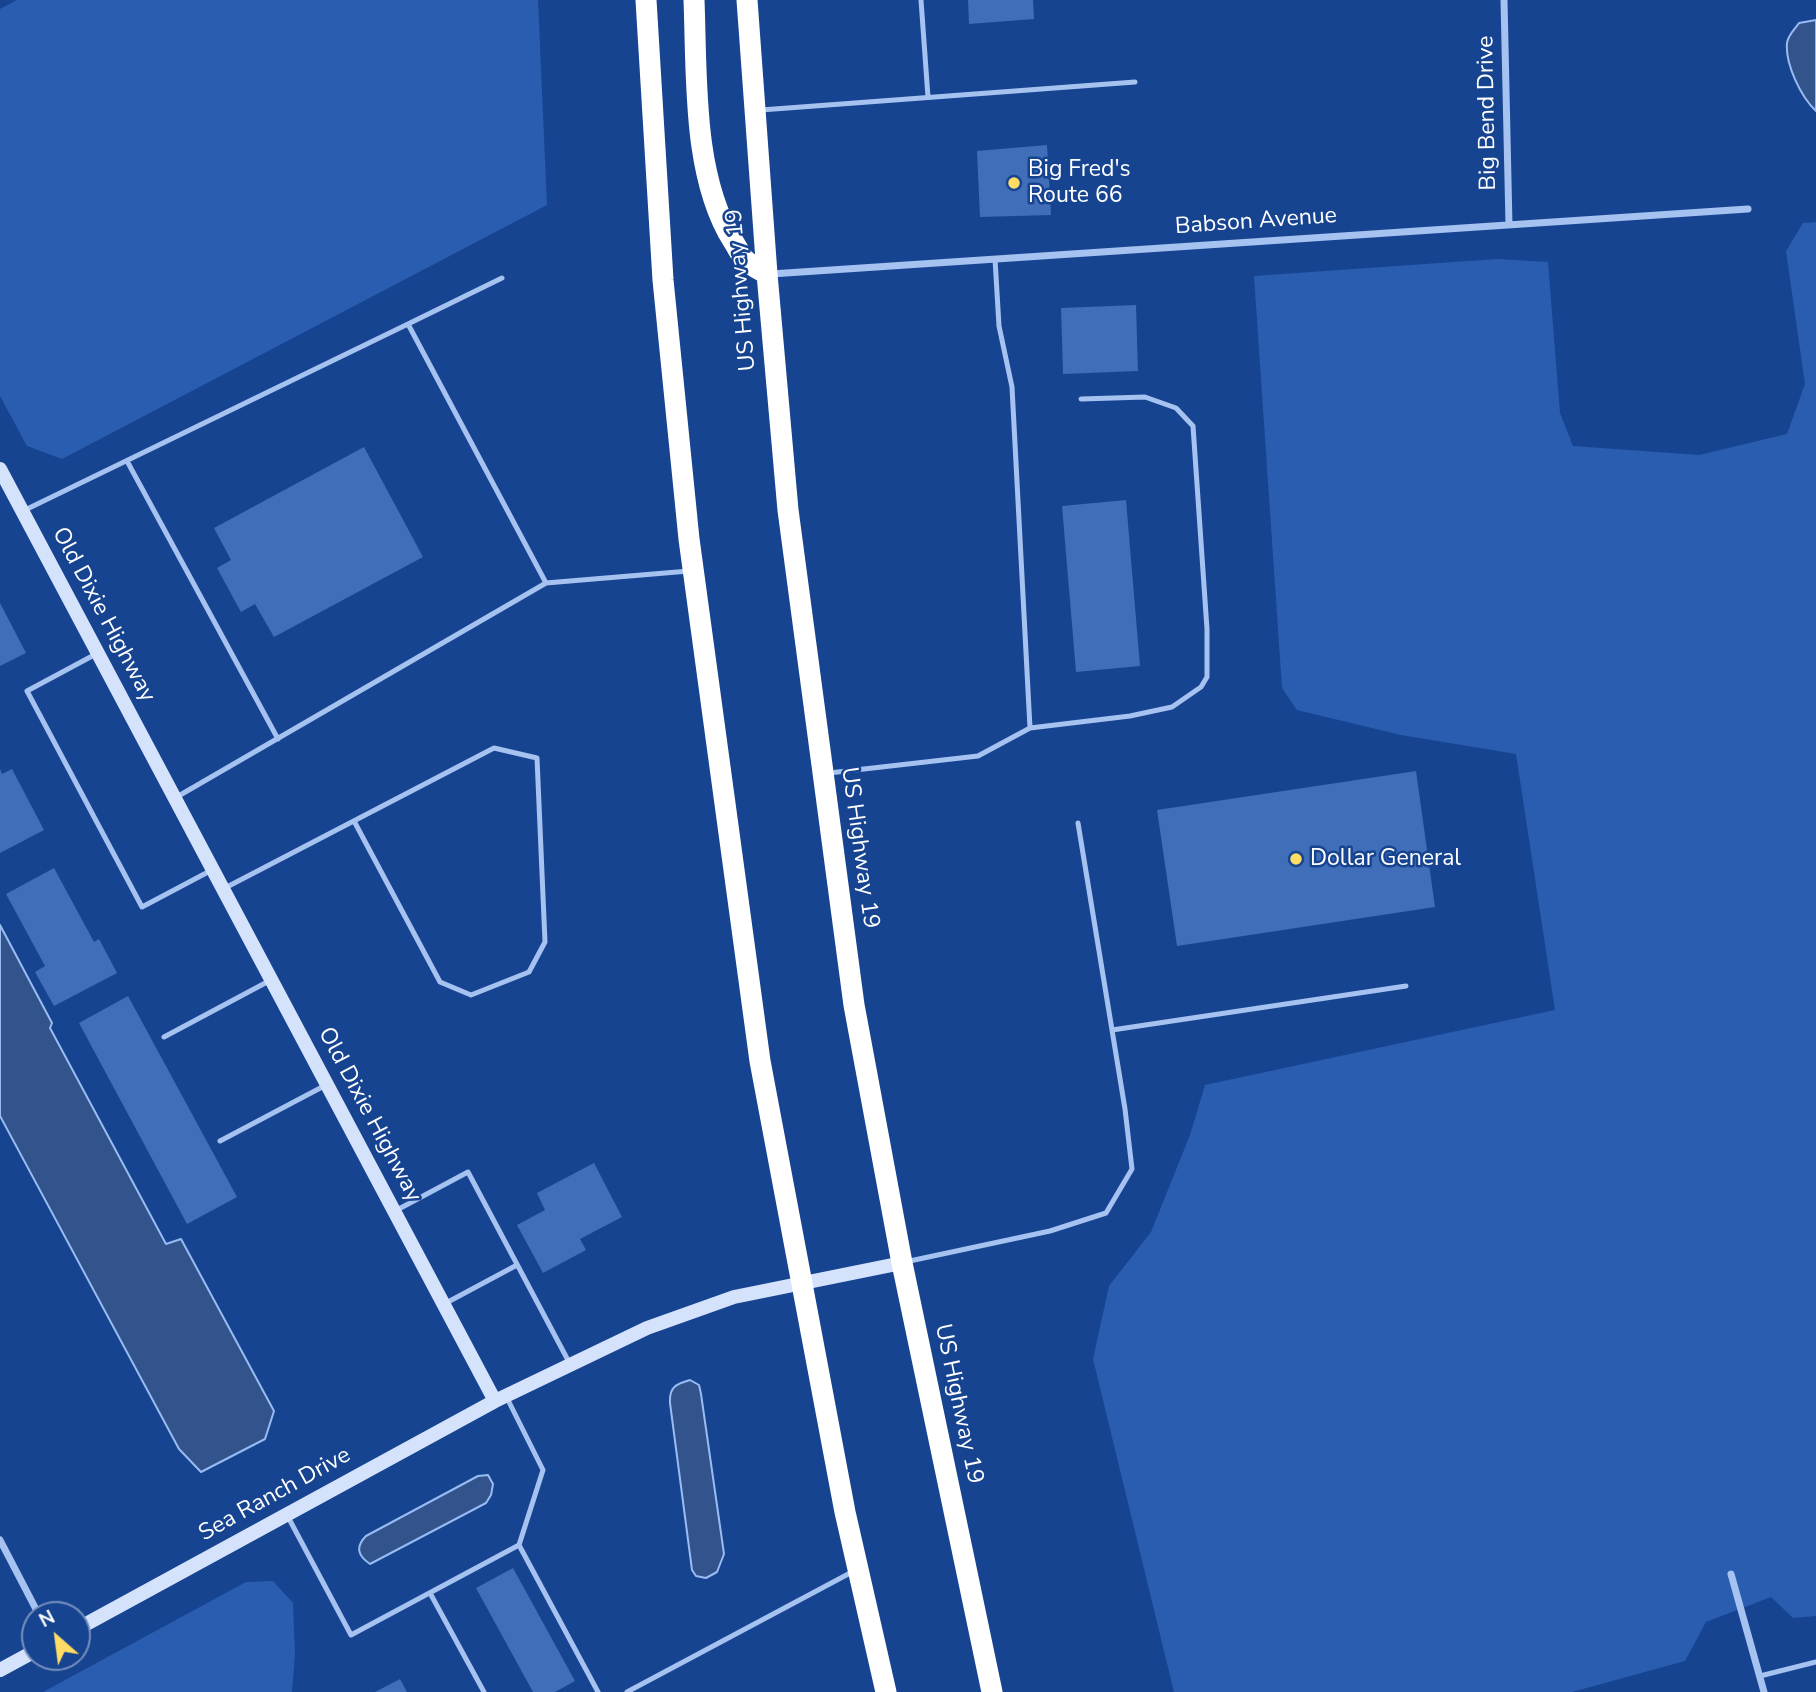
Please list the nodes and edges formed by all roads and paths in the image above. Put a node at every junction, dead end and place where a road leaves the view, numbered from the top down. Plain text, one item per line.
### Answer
1 (646, 0) edge
2 (694, 0) edge
3 (747, 0) edge
4 (921, 0) edge
5 (1504, 0) edge
6 (1135, 82) dead end
7 (928, 97) junction
8 (755, 111) junction
9 (1748, 209) dead end
10 (1509, 225) junction
11 (995, 259) junction
12 (767, 274) junction
13 (502, 278) dead end
14 (408, 324) junction
15 (1081, 399) dead end
16 (127, 461) junction
17 (2, 477) edge
18 (23, 512) junction
19 (692, 571) junction
20 (546, 583) junction
21 (98, 653) junction
22 (1030, 729) junction
23 (278, 739) junction
24 (822, 774) junction
25 (175, 798) junction
26 (354, 821) junction
27 (1078, 823) dead end
28 (213, 870) junction
29 (223, 889) junction
30 (271, 979) junction
31 (1406, 986) dead end
32 (1112, 1030) junction
33 (164, 1037) dead end
34 (327, 1085) junction
35 (220, 1141) dead end
36 (395, 1211) junction
37 (902, 1263) junction
38 (517, 1265) junction
39 (801, 1284) junction
40 (444, 1304) junction
41 (570, 1365) junction
42 (501, 1399) junction
43 (287, 1515) junction
44 (0, 1540) edge
45 (519, 1545) junction
46 (858, 1569) junction
47 (1731, 1574) dead end
48 (430, 1592) junction
49 (32, 1601) edge
50 (91, 1621) edge
51 (21, 1659) edge
52 (1816, 1662) edge
53 (0, 1670) edge
54 (1760, 1676) junction
55 (484, 1692) edge
56 (598, 1692) edge
57 (627, 1692) edge
58 (886, 1692) edge
59 (992, 1692) edge
60 (1764, 1692) edge

1 - 19 highway
2 - 12 highway
3 - 8 highway, US Highway 19
4 - 7 lane
5 - 10 street, Big Bend Drive
6 - 7 lane
7 - 8 lane
8 - 12 highway, US Highway 19
9 - 10 street, Babson Avenue
10 - 11 street, Babson Avenue
11 - 12 street, Babson Avenue
11 - 22 lane
12 - 24 highway, US Highway 19
13 - 14 lane
14 - 16 lane
14 - 20 lane
15 - 22 lane
16 - 18 lane
16 - 23 lane
17 - 18 street, Old Dixie Highway
18 - 21 street, Old Dixie Highway
19 - 20 lane
19 - 39 highway
20 - 23 lane
21 - 25 street, Old Dixie Highway
21 - 28 lane
22 - 24 lane
23 - 25 lane
24 - 37 highway, US Highway 19
25 - 28 street, Old Dixie Highway
26 - 26 lane
26 - 29 lane
27 - 32 lane
28 - 29 street, Old Dixie Highway
29 - 30 street, Old Dixie Highway
30 - 33 lane
30 - 34 street, Old Dixie Highway
31 - 32 lane
32 - 37 lane
34 - 35 lane
34 - 36 street, Old Dixie Highway
36 - 38 lane
36 - 40 street, Old Dixie Highway
37 - 39 street
37 - 59 highway, US Highway 19
38 - 40 lane
38 - 41 lane
39 - 41 street
39 - 46 highway
40 - 42 street, Old Dixie Highway
41 - 42 street
42 - 43 street, Sea Ranch Drive
42 - 45 lane
43 - 48 lane
43 - 50 street, Sea Ranch Drive
44 - 49 street
45 - 48 lane
45 - 56 lane
46 - 57 lane
46 - 58 highway
47 - 54 street
48 - 55 lane
51 - 53 street
52 - 54 lane
54 - 60 street

